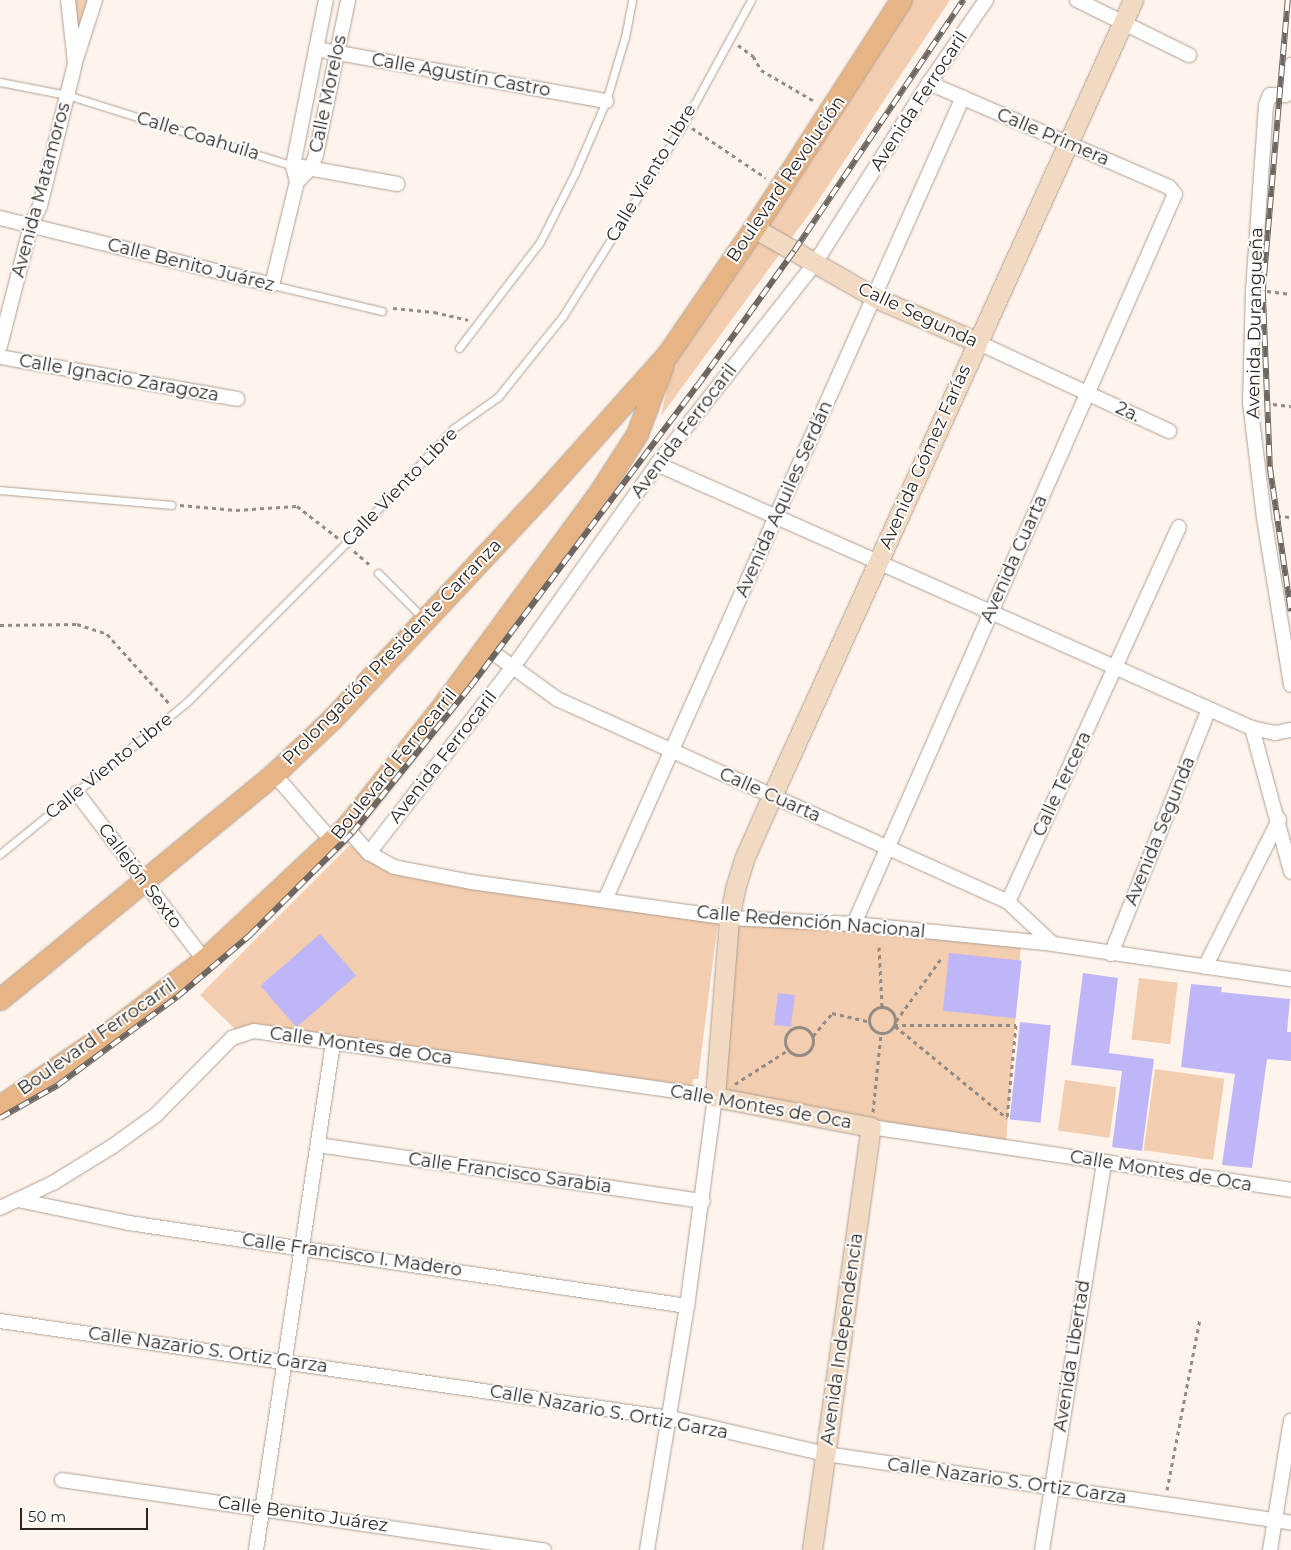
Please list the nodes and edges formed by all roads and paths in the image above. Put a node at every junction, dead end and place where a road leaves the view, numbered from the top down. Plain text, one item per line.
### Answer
1 (68, 0) edge
2 (95, 0) edge
3 (326, 0) edge
4 (348, 0) edge
5 (632, 0) edge
6 (751, 0) edge
7 (901, 0) edge
8 (986, 0) edge
9 (1077, 0) edge
10 (1133, 0) edge
11 (1123, 23) junction
12 (730, 39) junction
13 (316, 49) junction
14 (337, 53) junction
15 (1189, 55) dead end
16 (75, 63) junction
17 (1291, 65) edge
18 (0, 82) edge
19 (929, 83) junction
20 (67, 95) junction
21 (963, 97) junction
22 (606, 101) junction
23 (831, 111) junction
24 (684, 122) junction
25 (1068, 143) junction
26 (294, 166) junction
27 (311, 168) junction
28 (297, 182) junction
29 (398, 184) dead end
30 (780, 188) junction
31 (1175, 194) joint
32 (0, 218) edge
33 (31, 225) junction
34 (754, 228) junction
35 (815, 263) junction
36 (272, 285) junction
37 (1253, 290) junction
38 (1291, 294) edge
39 (876, 298) junction
40 (382, 311) joint
41 (478, 323) junction
42 (976, 342) junction
43 (0, 346) edge
44 (459, 348) dead end
45 (667, 355) junction
46 (0, 357) edge
47 (1087, 393) junction
48 (237, 399) dead end
49 (1250, 402) junction
50 (1291, 406) edge
51 (1169, 431) dead end
52 (657, 464) junction
53 (0, 490) edge
54 (171, 506) joint
55 (776, 516) junction
56 (1179, 527) dead end
57 (346, 543) junction
58 (878, 562) junction
59 (378, 572) joint
60 (991, 612) junction
61 (426, 621) junction
62 (0, 625) edge
63 (485, 647) junction
64 (513, 667) junction
65 (1116, 667) junction
66 (1291, 685) edge
67 (1209, 708) junction
68 (176, 711) junction
69 (1252, 728) junction
70 (1291, 730) edge
71 (671, 750) junction
72 (274, 774) junction
73 (77, 793) junction
74 (772, 796) junction
75 (1279, 820) junction
76 (339, 834) junction
77 (887, 848) junction
78 (369, 853) junction
79 (0, 854) edge
80 (1291, 872) edge
81 (145, 882) junction
82 (605, 900) junction
83 (1008, 902) junction
84 (729, 918) junction
85 (854, 924) junction
86 (1052, 944) junction
87 (879, 947) dead end
88 (1111, 954) junction
89 (944, 956) dead end
90 (204, 960) junction
91 (1205, 967) junction
92 (1291, 979) edge
93 (0, 999) edge
94 (882, 1007) junction
95 (870, 1022) junction
96 (895, 1023) junction
97 (881, 1033) junction
98 (812, 1036) junction
99 (333, 1043) junction
100 (788, 1050) junction
101 (715, 1097) junction
102 (0, 1106) edge
103 (871, 1127) junction
104 (318, 1145) junction
105 (1104, 1162) junction
106 (1291, 1190) edge
107 (18, 1200) junction
108 (703, 1201) junction
109 (0, 1208) edge
110 (303, 1247) junction
111 (687, 1306) junction
112 (1200, 1319) dead end
113 (0, 1321) edge
114 (284, 1360) junction
115 (670, 1418) junction
116 (1291, 1422) edge
117 (826, 1454) junction
118 (62, 1480) dead end
119 (1051, 1488) junction
120 (1164, 1503) junction
121 (262, 1508) junction
122 (1275, 1521) junction
123 (1291, 1523) edge
124 (256, 1550) edge
125 (544, 1550) edge
126 (648, 1550) edge
127 (812, 1550) edge
128 (1042, 1550) edge
129 (1270, 1550) edge

1 - 16 street, Avenida Matamoros
2 - 16 street, Avenida Matamoros
3 - 13 street, Calle Morelos
4 - 14 street, Calle Morelos
5 - 22 lane
6 - 12 lane, Calle Viento Libre
7 - 23 main road, Boulevard Revolución
8 - 19 street, Avenida Ferrocaril
9 - 11 street
10 - 11 main road, Avenida Gómez Farías
11 - 15 street
11 - 25 main road, Avenida Gómez Farías
12 - 23 path
12 - 24 lane, Calle Viento Libre
13 - 14 street, Calle Agustín Castro
13 - 26 street, Calle Morelos
14 - 22 street, Calle Agustín Castro
14 - 27 street, Calle Morelos
16 - 20 street, Avenida Matamoros
17 - 37 street, Avenida Durangueña
18 - 20 lane, Calle Coahuila
19 - 21 street, Calle Primera
19 - 35 street, Avenida Ferrocaril
20 - 26 lane, Calle Coahuila
20 - 33 street, Avenida Matamoros
21 - 25 street, Calle Primera
21 - 39 street, Avenida Aquiles Serdán
22 - 41 lane
23 - 30 main road, Boulevard Revolución
24 - 30 path
24 - 57 lane, Calle Viento Libre
25 - 31 street, Calle Primera
25 - 42 main road, Avenida Gómez Farías
26 - 27 street, Calle Coahuila
26 - 28 street, Calle Morelos
27 - 28 street, Calle Morelos
27 - 29 street, Calle Coahuila
28 - 36 street, Calle Morelos
30 - 34 main road, Boulevard Revolución
31 - 47 street, Avenida Cuarta
32 - 33 street, Calle Benito Juárez
33 - 36 street, Calle Benito Juárez
33 - 43 street, Avenida Matamoros
34 - 35 main road, Calle Segunda
34 - 45 main road, Boulevard Revolución
35 - 39 main road, Calle Segunda
35 - 52 street, Avenida Ferrocaril
36 - 40 lane, Calle Benito Juárez
37 - 38 path
37 - 49 street, Avenida Durangueña
39 - 42 main road, Calle Segunda
39 - 55 street, Avenida Aquiles Serdán
40 - 41 path
41 - 44 lane
42 - 47 street, Calle Segunda
42 - 58 main road, Avenida Gómez Farías
45 - 61 main road, Prolongación Presidente Carranza
45 - 63 main road, Boulevard Ferrocarril
46 - 48 street, Calle Ignacio Zaragoza
47 - 51 street, 2a.
47 - 60 street, Avenida Cuarta
49 - 50 path
49 - 66 street, Avenida Durangueña
52 - 55 street
52 - 64 street, Avenida Ferrocaril
53 - 54 lane
54 - 57 path
55 - 58 street
55 - 71 street, Avenida Aquiles Serdán
56 - 65 street, Calle Tercera
57 - 59 path
57 - 68 lane, Calle Viento Libre
58 - 60 street
58 - 74 main road, Avenida Gómez Farías
59 - 61 lane
60 - 65 street
60 - 77 street, Avenida Cuarta
61 - 72 main road, Prolongación Presidente Carranza
62 - 68 path
63 - 64 street, Calle Cuarta
63 - 76 main road, Boulevard Ferrocarril
64 - 71 street, Calle Cuarta
64 - 78 street, Avenida Ferrocaril
65 - 67 street
65 - 83 street, Calle Tercera
67 - 69 street
67 - 88 street, Avenida Segunda
68 - 73 lane, Calle Viento Libre
69 - 70 street
69 - 75 street
71 - 74 street, Calle Cuarta
71 - 82 street, Avenida Aquiles Serdán
72 - 76 street, Calle Redención Nacional
72 - 81 main road, Prolongación Presidente Carranza
73 - 79 lane, Calle Viento Libre
73 - 81 street, Callejón Sexto
74 - 77 street, Calle Cuarta
74 - 84 main road, Avenida Gómez Farías
75 - 80 street
75 - 91 street
76 - 78 street, Calle Redención Nacional
76 - 90 main road, Boulevard Ferrocarril
77 - 83 street, Calle Cuarta
77 - 85 street, Avenida Cuarta
78 - 82 street, Calle Redención Nacional
81 - 90 street, Callejón Sexto
81 - 93 main road, Prolongación Presidente Carranza
82 - 84 street, Calle Redención Nacional
83 - 86 street, Calle Cuarta
84 - 85 street, Calle Redención Nacional
84 - 101 main road
85 - 86 street, Calle Redención Nacional
86 - 88 street, Calle Redención Nacional
87 - 94 path
88 - 91 street, Calle Redención Nacional
89 - 96 path
90 - 102 main road, Boulevard Ferrocarril
91 - 92 street, Calle Redención Nacional
94 - 95 path
94 - 96 path
95 - 97 path
95 - 98 path
96 - 96 path
96 - 97 path
97 - 103 path
98 - 100 path
98 - 100 path
99 - 101 street, Calle Montes de Oca
99 - 104 street
99 - 107 street, Calle Montes de Oca
100 - 101 path
101 - 103 main road, Calle Montes de Oca
101 - 108 street
103 - 105 street, Calle Montes de Oca
103 - 117 main road, Avenida Independencia
104 - 108 street, Calle Francisco Sarabia
104 - 110 street
105 - 106 street, Calle Montes de Oca
105 - 119 street, Avenida Libertad
107 - 109 street
107 - 110 street, Calle Francisco I. Madero
108 - 111 street
110 - 111 street, Calle Francisco I. Madero
110 - 114 street
111 - 115 street
112 - 120 path
113 - 114 street, Calle Nazario S. Ortiz Garza
114 - 115 street, Calle Nazario S. Ortiz Garza
114 - 121 street
115 - 117 street, Calle Nazario S. Ortiz Garza
115 - 126 street
116 - 122 street
117 - 119 street, Calle Nazario S. Ortiz Garza
117 - 127 main road, Avenida Independencia
118 - 121 street, Calle Benito Juárez
119 - 120 street, Calle Nazario S. Ortiz Garza
119 - 128 street, Avenida Libertad
120 - 122 street, Calle Nazario S. Ortiz Garza
121 - 124 street
121 - 125 street, Calle Benito Juárez
122 - 123 street, Calle Nazario S. Ortiz Garza
122 - 129 street

